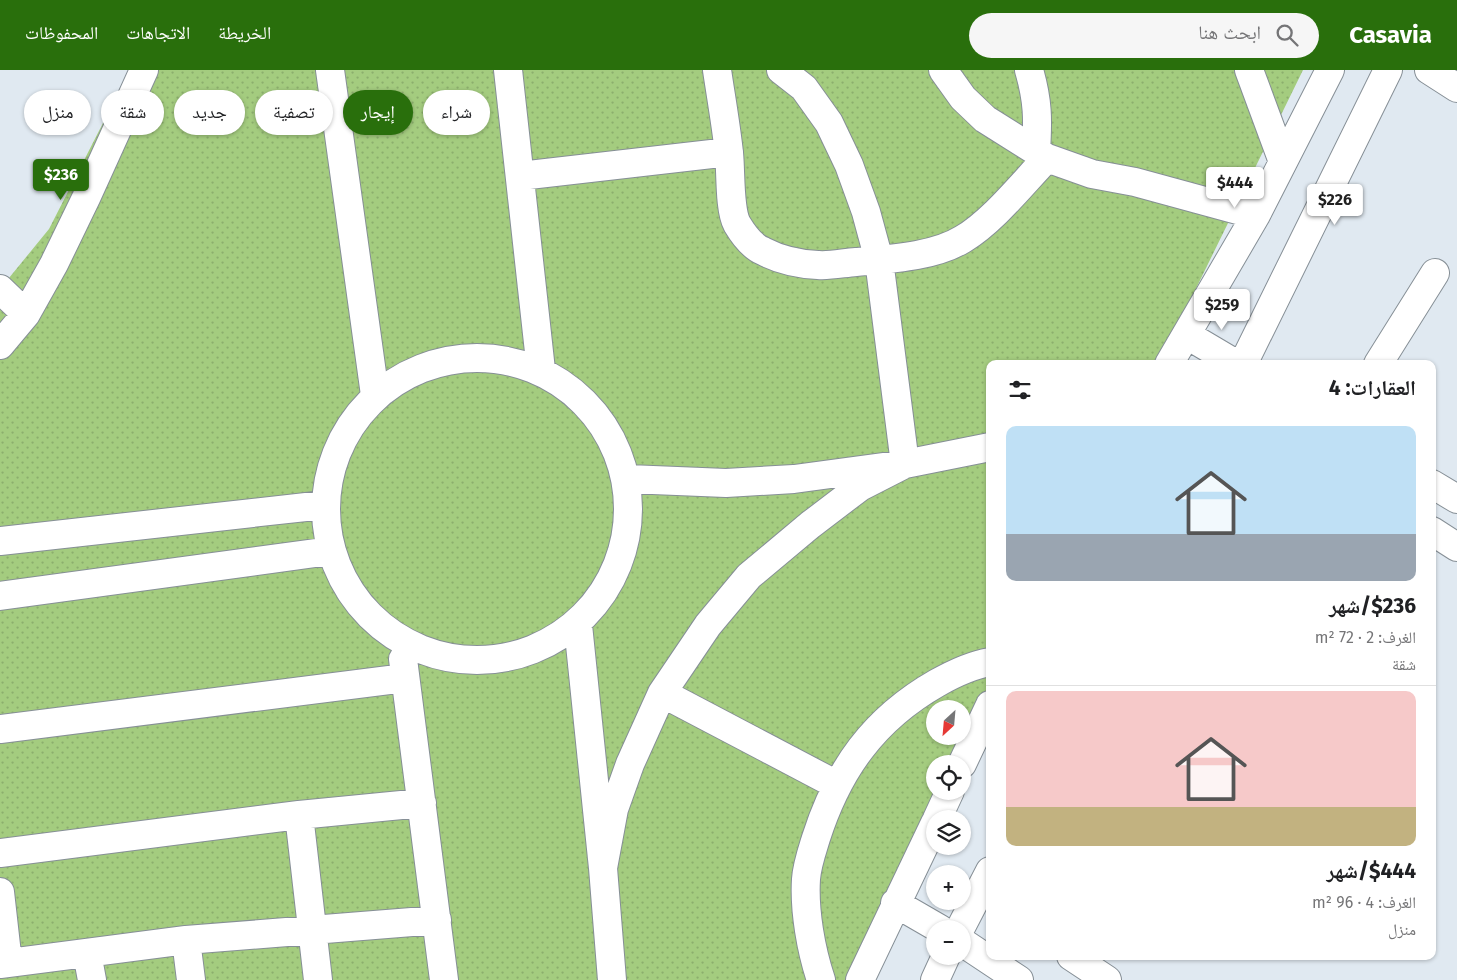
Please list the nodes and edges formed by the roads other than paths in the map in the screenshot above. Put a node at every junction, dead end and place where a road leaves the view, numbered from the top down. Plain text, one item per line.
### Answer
1 (144, 70) edge
2 (330, 70) edge
3 (508, 70) edge
4 (717, 70) edge
5 (781, 70) edge
6 (943, 70) edge
7 (1029, 70) edge
8 (1249, 70) edge
9 (1330, 70) edge
10 (1388, 70) edge
11 (1429, 70) edge
12 (1457, 88) edge
13 (729, 152) junction
14 (1042, 155) junction
15 (1283, 162) junction
16 (520, 176) junction
17 (1256, 215) junction
18 (879, 260) junction
19 (1435, 273) dead end
20 (0, 289) edge
21 (26, 314) junction
22 (1186, 335) junction
23 (0, 345) edge
24 (1171, 360) edge
25 (1229, 360) edge
26 (1245, 360) edge
27 (1381, 360) edge
28 (541, 370) junction
29 (375, 395) junction
30 (986, 448) edge
31 (905, 464) junction
32 (628, 479) junction
33 (1436, 486) edge
34 (1457, 499) edge
35 (324, 505) junction
36 (1436, 533) edge
37 (0, 541) edge
38 (1457, 547) edge
39 (330, 551) junction
40 (0, 596) edge
41 (578, 625) junction
42 (400, 641) junction
43 (986, 663) edge
44 (405, 678) junction
45 (662, 693) junction
46 (986, 713) edge
47 (0, 729) edge
48 (966, 755) edge
49 (837, 785) junction
50 (422, 803) junction
51 (299, 815) junction
52 (0, 853) edge
53 (603, 868) junction
54 (926, 870) edge
55 (986, 879) edge
56 (0, 892) edge
57 (977, 896) edge
58 (895, 903) junction
59 (437, 920) junction
60 (965, 920) edge
61 (926, 921) edge
62 (312, 930) junction
63 (186, 940) junction
64 (971, 948) edge
65 (87, 953) junction
66 (986, 958) edge
67 (989, 960) edge
68 (1077, 960) edge
69 (4, 963) edge
70 (942, 965) edge
71 (92, 980) edge
72 (192, 980) edge
73 (318, 980) edge
74 (444, 980) edge
75 (612, 980) edge
76 (821, 980) edge
77 (860, 980) edge
78 (935, 980) edge
79 (1020, 980) edge
80 (1107, 980) edge

1 - 21 street
2 - 29 street
3 - 16 street
4 - 13 street
5 - 18 street
6 - 14 street
7 - 14 street
8 - 15 street
9 - 15 street
10 - 26 street
11 - 12 street
13 - 16 street
13 - 18 street
14 - 17 street
14 - 18 street
15 - 17 street
16 - 28 street
17 - 22 street
18 - 31 street
19 - 27 street
20 - 21 street
21 - 23 street
22 - 24 street
22 - 25 street
28 - 29 street
28 - 32 street
29 - 35 street
30 - 31 street
31 - 32 street
31 - 45 street
32 - 41 street
33 - 34 street
35 - 37 street
35 - 39 street
36 - 38 street
39 - 40 street
39 - 42 street
41 - 42 street
41 - 53 street
42 - 44 street
43 - 49 street
44 - 47 street
44 - 50 street
45 - 49 street
45 - 53 street
46 - 48 street
49 - 76 street
50 - 51 street
50 - 59 street
51 - 52 street
51 - 62 street
53 - 75 street
54 - 58 street
55 - 57 street
56 - 69 street
57 - 60 street
58 - 61 street
58 - 77 street
59 - 62 street
59 - 74 street
62 - 63 street
62 - 73 street
63 - 65 street
63 - 72 street
64 - 66 street
65 - 69 street
65 - 71 street
67 - 79 street
68 - 80 street
70 - 78 street

